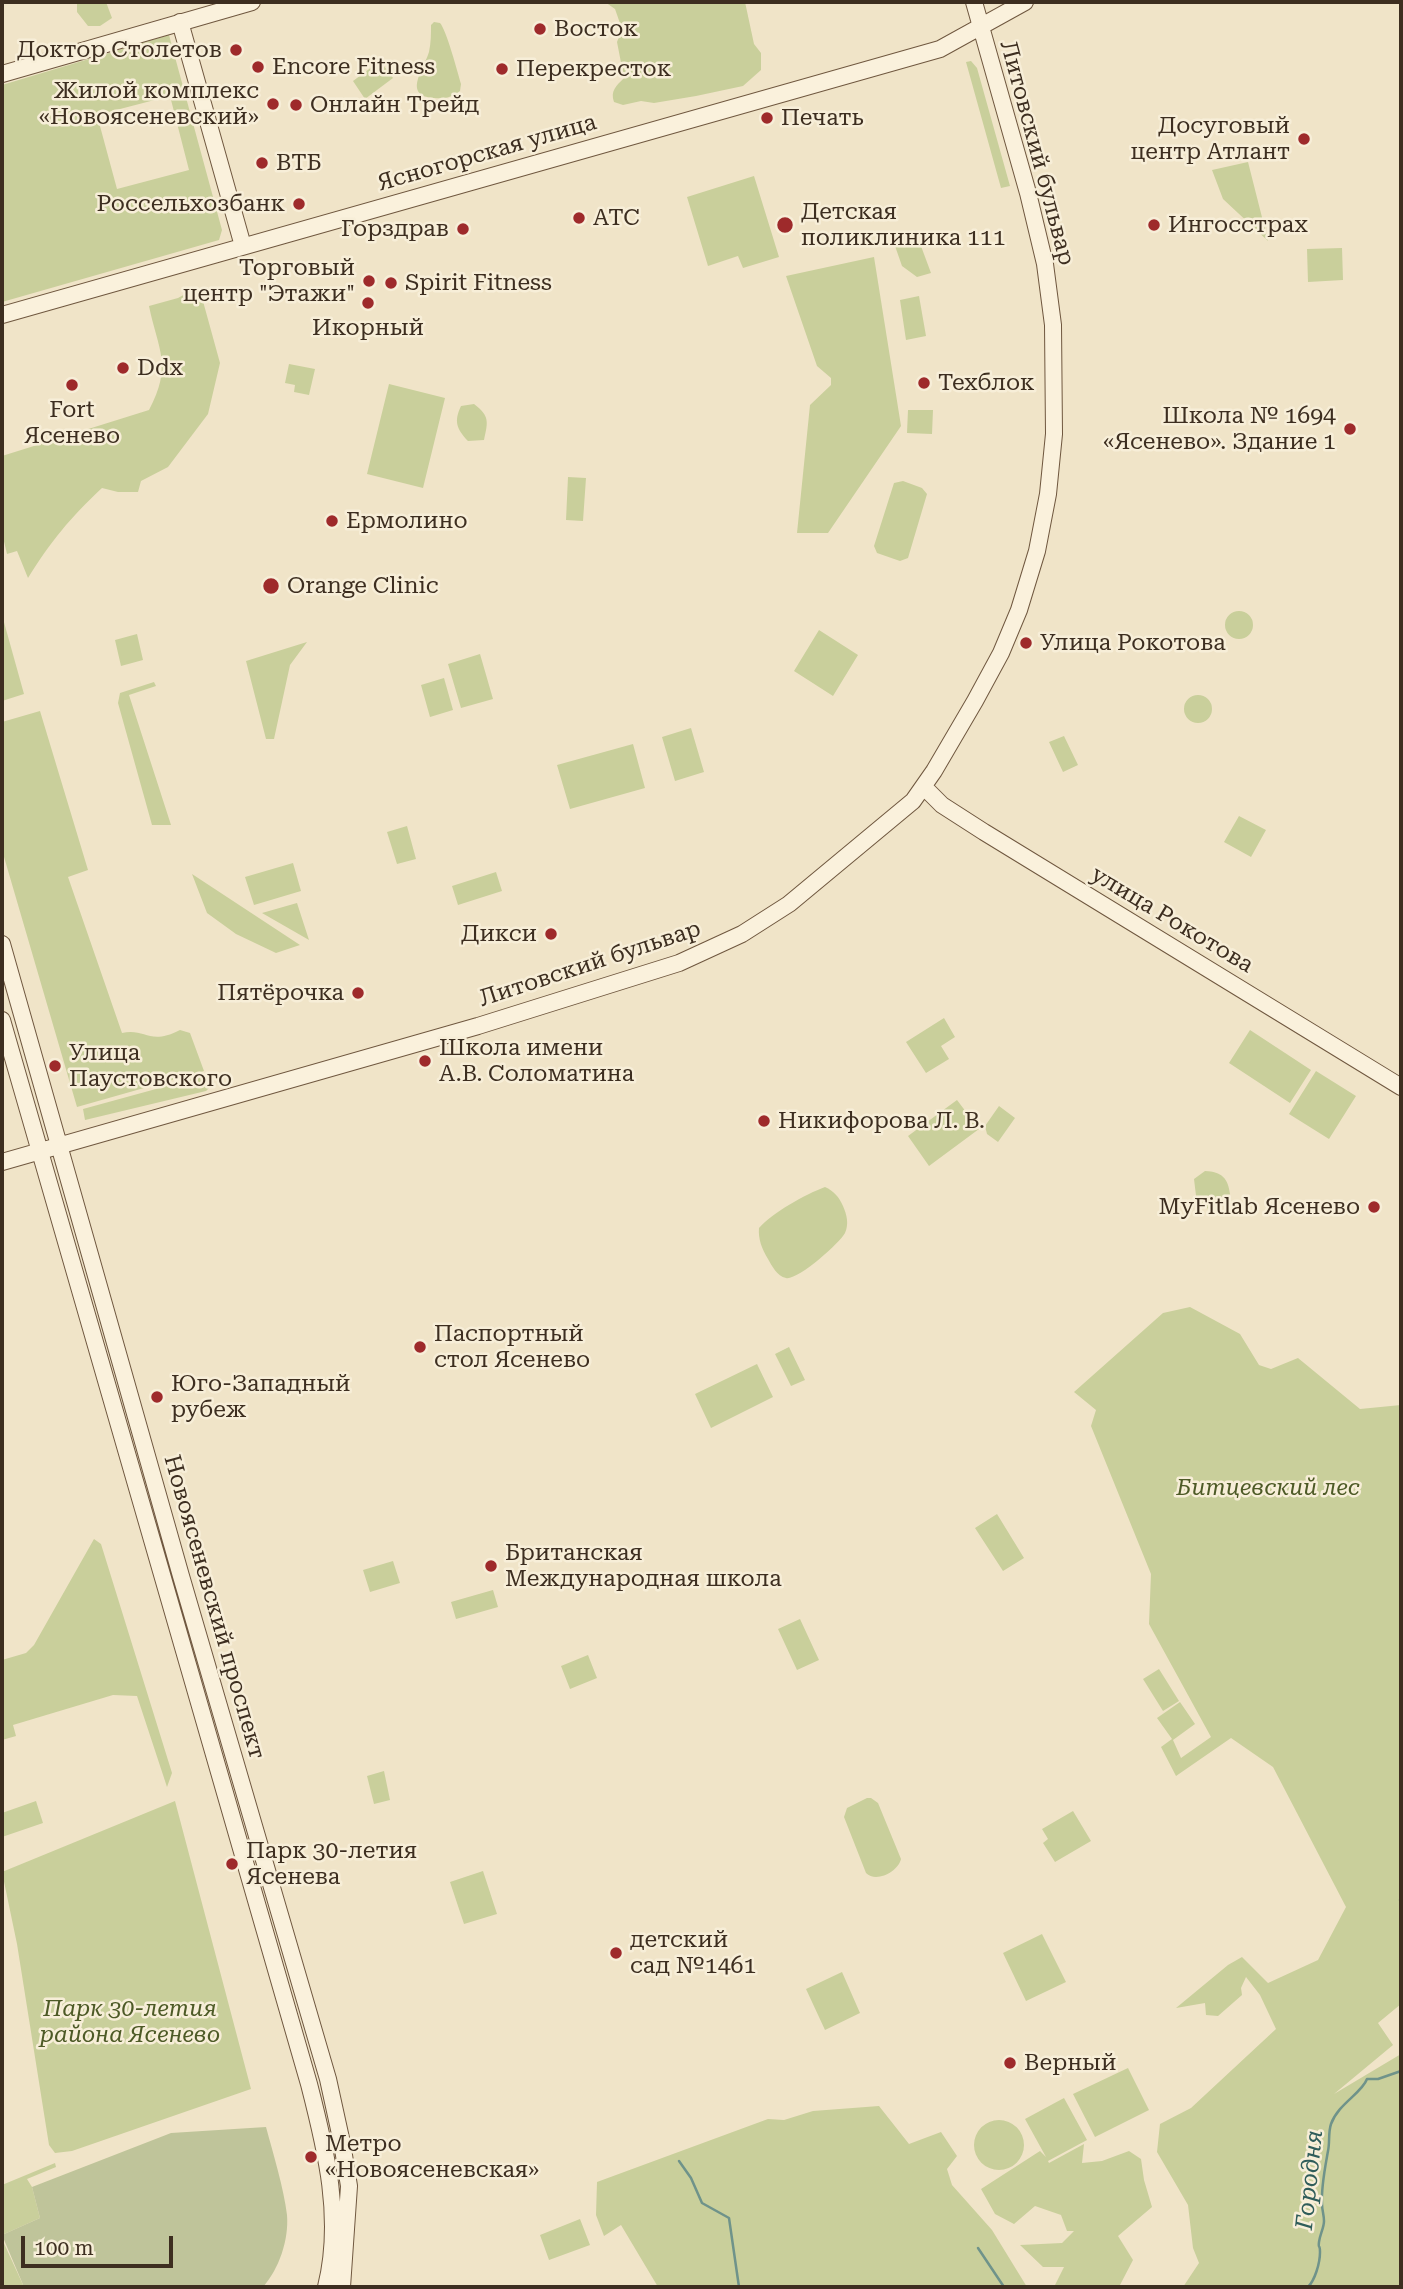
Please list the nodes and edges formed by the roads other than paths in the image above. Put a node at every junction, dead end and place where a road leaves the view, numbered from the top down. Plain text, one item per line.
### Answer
1 (252, 2) edge
2 (974, 2) edge
3 (1025, 2) edge
4 (180, 22) junction
5 (980, 26) junction
6 (2, 74) edge
7 (243, 246) junction
8 (2, 315) edge
9 (923, 787) junction
10 (2, 944) edge
11 (2, 1020) edge
12 (1401, 1087) edge
13 (58, 1145) junction
14 (39, 1151) junction
15 (2, 1161) edge
16 (326, 2287) edge
17 (342, 2287) edge

1 - 4 main road
2 - 5 main road, Литовский бульвар
3 - 5 main road, Ясногорская улица
4 - 6 main road
4 - 7 main road
5 - 7 main road, Ясногорская улица
5 - 9 main road, Литовский бульвар
7 - 8 main road, Ясногорская улица
9 - 12 main road, улица Рокотова
9 - 13 main road, Литовский бульвар
10 - 13 main road, Новоясеневский проспект
11 - 14 main road, Новоясеневский проспект
13 - 14 main road, Литовский бульвар
13 - 17 main road, Новоясеневский проспект
14 - 15 main road
14 - 16 main road, Новоясеневский проспект

